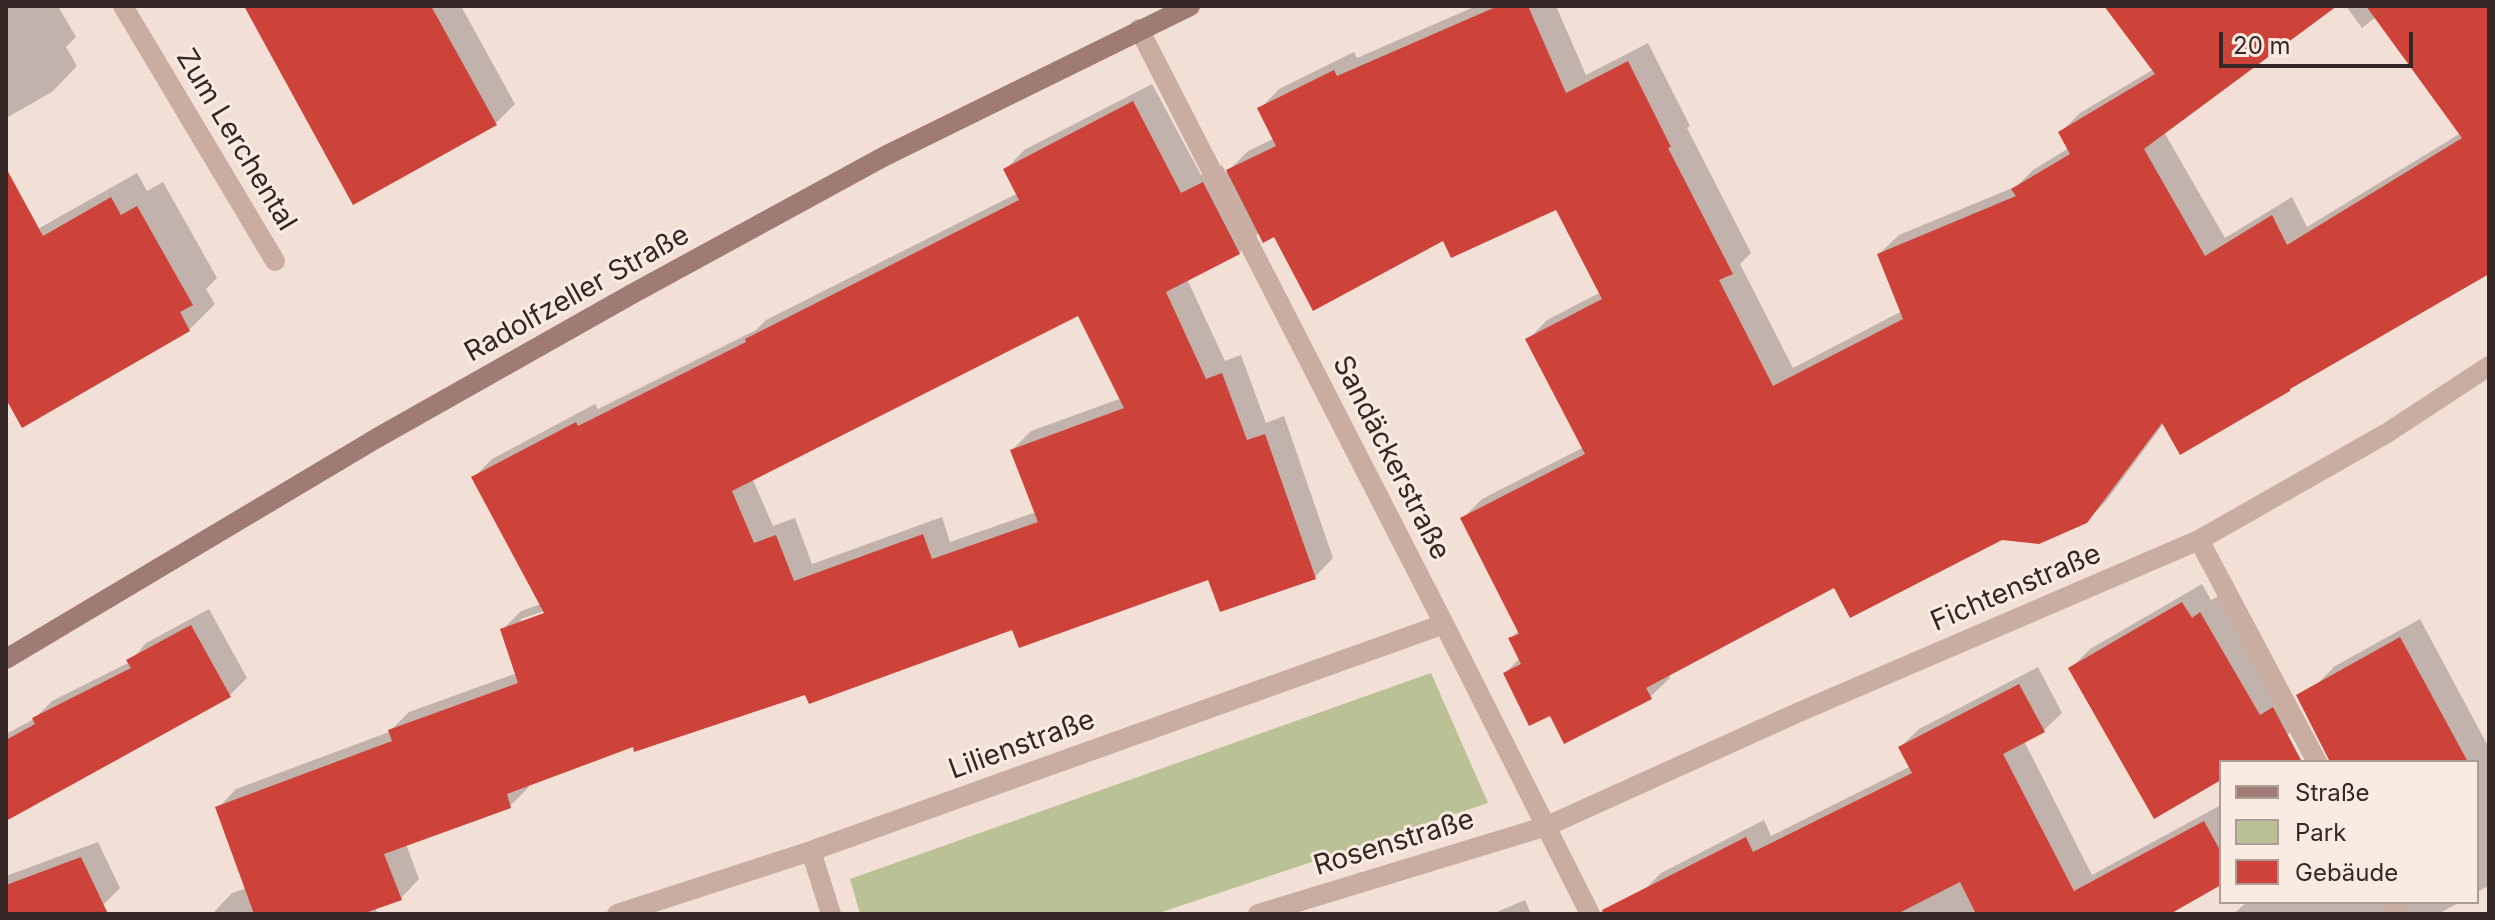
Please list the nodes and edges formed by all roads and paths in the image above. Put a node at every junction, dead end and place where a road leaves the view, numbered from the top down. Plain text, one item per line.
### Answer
1 (123, 6) edge
2 (1190, 6) edge
3 (1139, 29) junction
4 (275, 261) dead end
5 (2489, 366) edge
6 (2199, 540) junction
7 (1444, 624) junction
8 (6, 659) edge
9 (2316, 760) edge
10 (1547, 826) junction
11 (811, 851) junction
12 (617, 914) edge
13 (831, 914) edge
14 (1258, 914) edge
15 (1590, 914) edge

1 - 4 street, Zum Lerchental
2 - 3 street, Radolfzeller Straße
3 - 7 street, Sandäckerstraße
3 - 8 street, Radolfzeller Straße
5 - 6 street, Fichtenstraße
6 - 9 street
6 - 10 street, Fichtenstraße
7 - 10 street, Sandäckerstraße
7 - 11 street, Lilienstraße
10 - 14 street, Rosenstraße
10 - 15 street, Sandäckerstraße
11 - 12 street, Lilienstraße
11 - 13 street

